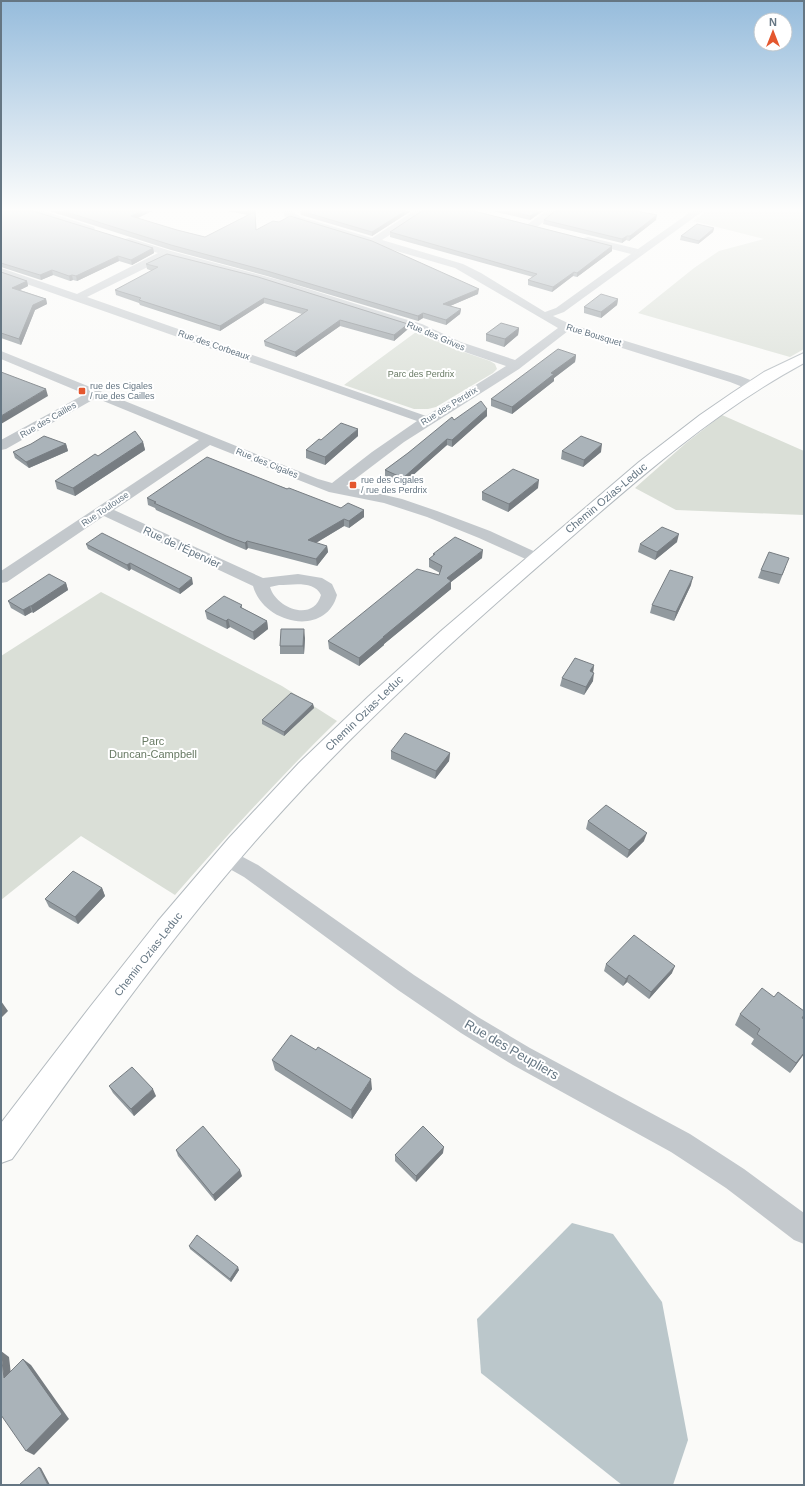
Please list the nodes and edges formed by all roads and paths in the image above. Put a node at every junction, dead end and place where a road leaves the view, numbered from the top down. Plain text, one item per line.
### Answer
1 (27, 280) edge
2 (112, 280) edge
3 (268, 280) edge
4 (484, 280) edge
5 (601, 280) edge
6 (77, 298) junction
7 (544, 316) junction
8 (566, 327) junction
9 (1, 355) edge
10 (804, 357) edge
11 (516, 365) junction
12 (753, 386) junction
13 (94, 394) junction
14 (426, 420) junction
15 (209, 440) junction
16 (1, 446) edge
17 (334, 489) junction
18 (103, 510) junction
19 (536, 558) junction
20 (1, 578) edge
21 (261, 583) dead end
22 (226, 858) junction
23 (1, 1148) edge
24 (804, 1230) edge

1 - 6 street, Rue des Corbeaux
2 - 6 street
3 - 11 street, Rue des Grives
4 - 7 street, Rue Bousquet
5 - 7 street
6 - 14 street, Rue des Corbeaux
7 - 8 street, Rue Bousquet
8 - 11 street, Rue des Perdrix
8 - 12 street, Rue Bousquet
9 - 13 street, Rue des Cigales
10 - 12 street, Chemin Ozias-Leduc
11 - 14 street, Rue des Perdrix
12 - 19 street, Chemin Ozias-Leduc
13 - 15 street, Rue des Cigales
13 - 16 street, Rue des Cailles
14 - 17 street, Rue des Perdrix
15 - 17 street, Rue des Cigales
15 - 18 street, Rue Toulouse
17 - 19 street, Rue des Cigales
18 - 20 street, Rue Toulouse
18 - 21 street, Rue de l'Épervier
19 - 22 street, Chemin Ozias-Leduc
22 - 23 street, Chemin Ozias-Leduc
22 - 24 street, Rue des Peupliers

